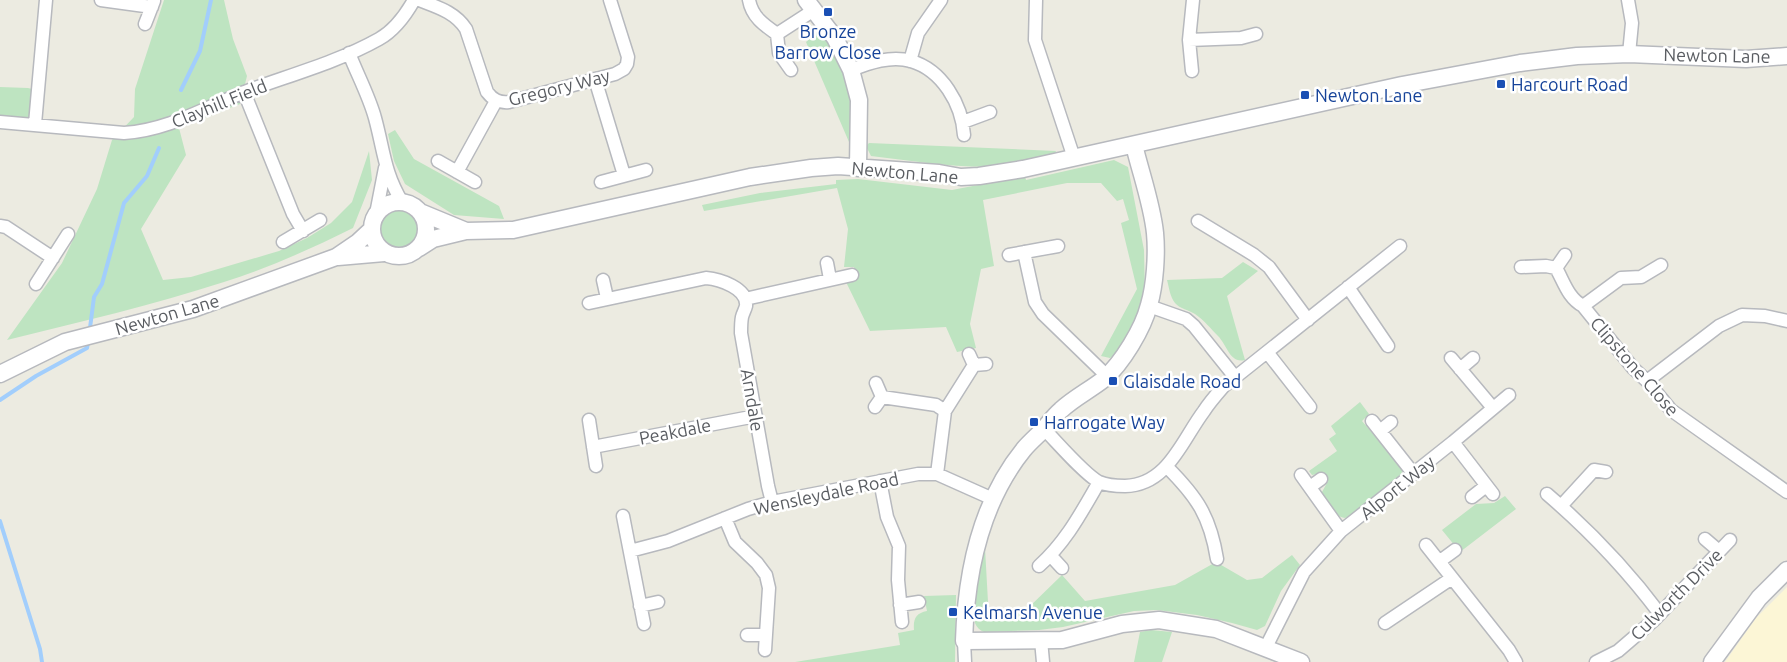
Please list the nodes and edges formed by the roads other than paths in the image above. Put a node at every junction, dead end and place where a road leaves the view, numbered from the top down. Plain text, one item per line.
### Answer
1 (46, 0) edge
2 (101, 0) edge
3 (414, 0) edge
4 (419, 0) edge
5 (610, 0) edge
6 (749, 0) edge
7 (941, 0) edge
8 (1036, 0) edge
9 (1193, 0) edge
10 (1628, 0) edge
11 (153, 4) edge
12 (810, 5) edge
13 (146, 24) dead end
14 (777, 34) junction
15 (1256, 34) dead end
16 (1189, 40) junction
17 (349, 53) junction
18 (1630, 54) junction
19 (1787, 56) edge
20 (910, 61) junction
21 (791, 70) dead end
22 (851, 70) junction
23 (1192, 71) dead end
24 (595, 80) junction
25 (244, 92) junction
26 (496, 100) junction
27 (990, 112) dead end
28 (0, 122) edge
29 (35, 124) junction
30 (1134, 145) junction
31 (1074, 158) junction
32 (438, 161) dead end
33 (385, 167) junction
34 (858, 168) junction
35 (646, 170) dead end
36 (457, 172) junction
37 (624, 175) junction
38 (475, 182) dead end
39 (601, 182) dead end
40 (402, 202) junction
41 (420, 212) junction
42 (320, 220) dead end
43 (1198, 221) dead end
44 (374, 222) junction
45 (0, 226) edge
46 (303, 231) junction
47 (466, 231) junction
48 (68, 234) dead end
49 (283, 242) dead end
50 (1058, 246) dead end
51 (1400, 246) dead end
52 (419, 248) junction
53 (1024, 252) junction
54 (384, 253) junction
55 (1565, 255) dead end
56 (1009, 256) dead end
57 (336, 257) junction
58 (53, 258) junction
59 (827, 263) dead end
60 (1661, 266) dead end
61 (1520, 267) dead end
62 (1556, 268) junction
63 (852, 275) dead end
64 (830, 279) junction
65 (603, 280) dead end
66 (36, 284) dead end
67 (1348, 287) junction
68 (607, 298) junction
69 (745, 299) junction
70 (588, 303) dead end
71 (1149, 306) junction
72 (1583, 306) junction
73 (1308, 320) junction
74 (1787, 321) edge
75 (1388, 346) dead end
76 (1266, 352) junction
77 (1451, 358) dead end
78 (1473, 358) dead end
79 (976, 361) dead end
80 (1460, 369) junction
81 (0, 374) edge
82 (1107, 376) junction
83 (1235, 377) junction
84 (1648, 381) junction
85 (876, 383) dead end
86 (1509, 395) dead end
87 (1310, 407) dead end
88 (1493, 408) junction
89 (945, 410) junction
90 (756, 416) junction
91 (589, 420) dead end
92 (1390, 422) dead end
93 (1044, 429) junction
94 (1453, 442) junction
95 (593, 447) junction
96 (596, 466) dead end
97 (1167, 467) junction
98 (1597, 467) dead end
99 (937, 474) junction
100 (1414, 474) junction
101 (1301, 475) dead end
102 (1321, 479) dead end
103 (880, 481) junction
104 (1099, 482) junction
105 (1310, 487) junction
106 (1787, 492) edge
107 (1548, 494) dead end
108 (1472, 497) dead end
109 (993, 500) junction
110 (772, 502) junction
111 (1561, 506) junction
112 (623, 516) dead end
113 (724, 518) junction
114 (1341, 531) junction
115 (1705, 539) dead end
116 (1730, 540) dead end
117 (1426, 545) dead end
118 (1455, 550) dead end
119 (630, 551) junction
120 (1719, 551) junction
121 (1051, 556) junction
122 (1216, 559) dead end
123 (1440, 561) junction
124 (1039, 566) dead end
125 (1062, 568) dead end
126 (1787, 570) edge
127 (1452, 578) junction
128 (658, 602) dead end
129 (919, 602) dead end
130 (900, 605) junction
131 (640, 606) junction
132 (1660, 614) junction
133 (902, 622) dead end
134 (644, 624) dead end
135 (1385, 624) dead end
136 (748, 635) dead end
137 (766, 635) junction
138 (1040, 640) junction
139 (964, 641) junction
140 (1266, 647) junction
141 (766, 650) dead end
142 (965, 662) edge
143 (1043, 662) edge
144 (1301, 662) edge
145 (1516, 662) edge
146 (1596, 662) edge
147 (1712, 662) edge

1 - 29 street
2 - 11 street
3 - 17 street, Clayhill Field
4 - 26 street, Gregory Way
5 - 24 street, Gregory Way
6 - 14 street
7 - 20 street
8 - 31 street
9 - 16 street
10 - 18 street
11 - 13 street
12 - 14 street
12 - 22 street
14 - 21 street
15 - 16 street
16 - 23 street
17 - 25 street, Clayhill Field
17 - 33 street
18 - 19 street, Newton Lane
18 - 30 street, Newton Lane
20 - 22 street
20 - 27 street
22 - 34 street
24 - 26 street, Gregory Way
24 - 37 street
25 - 29 street, Clayhill Field
25 - 46 street
26 - 36 street
28 - 29 street, Clayhill Field
30 - 31 street, Newton Lane
30 - 71 street
31 - 34 street, Newton Lane
32 - 36 street
33 - 40 street
33 - 44 street
34 - 47 street, Newton Lane
35 - 37 street
36 - 38 street
37 - 39 street
40 - 41 street
40 - 44 street
41 - 47 street, Newton Lane
41 - 52 street
42 - 46 street
43 - 73 street
44 - 54 street
44 - 57 street, Newton Lane
45 - 58 street
46 - 49 street
47 - 52 street, Newton Lane
48 - 58 street
50 - 53 street
51 - 67 street
52 - 54 street
53 - 56 street
53 - 82 street
54 - 57 street, Newton Lane
55 - 62 street
57 - 81 street, Newton Lane
58 - 66 street
59 - 64 street
60 - 72 street
61 - 62 street
62 - 72 street, Clipstone Close
63 - 64 street
64 - 69 street
65 - 68 street
67 - 73 street
67 - 75 street
68 - 69 street
68 - 70 street
69 - 90 street, Arndale
71 - 82 street
71 - 83 street
72 - 84 street, Clipstone Close
73 - 76 street
74 - 84 street
76 - 83 street
76 - 87 street
77 - 80 street
78 - 80 street
79 - 89 street
80 - 88 street
82 - 93 street
83 - 97 street
84 - 106 street, Clipstone Close
85 - 89 street
86 - 88 street, Alport Way
88 - 94 street, Alport Way
89 - 99 street
90 - 95 street, Peakdale
90 - 110 street, Arndale
91 - 95 street
92 - 100 street
93 - 104 street
93 - 109 street
94 - 100 street, Alport Way
94 - 108 street
95 - 96 street
97 - 104 street
97 - 122 street
98 - 111 street
99 - 103 street, Wensleydale Road
99 - 109 street, Wensleydale Road
100 - 114 street, Alport Way
101 - 105 street
102 - 105 street
103 - 110 street, Wensleydale Road
103 - 130 street
104 - 121 street
105 - 114 street
107 - 111 street
109 - 139 street
110 - 113 street, Wensleydale Road
111 - 132 street
112 - 119 street
113 - 119 street, Wensleydale Road
113 - 137 street
114 - 140 street, Alport Way
115 - 120 street
116 - 120 street, Culworth Drive
117 - 123 street
118 - 123 street
119 - 131 street
120 - 132 street, Culworth Drive
121 - 124 street
121 - 125 street
123 - 127 street
126 - 147 street
127 - 135 street
127 - 145 street
128 - 131 street
129 - 130 street
130 - 133 street
131 - 134 street
132 - 146 street, Culworth Drive
136 - 137 street
137 - 141 street
138 - 139 street
138 - 140 street
138 - 143 street
139 - 142 street
140 - 144 street

